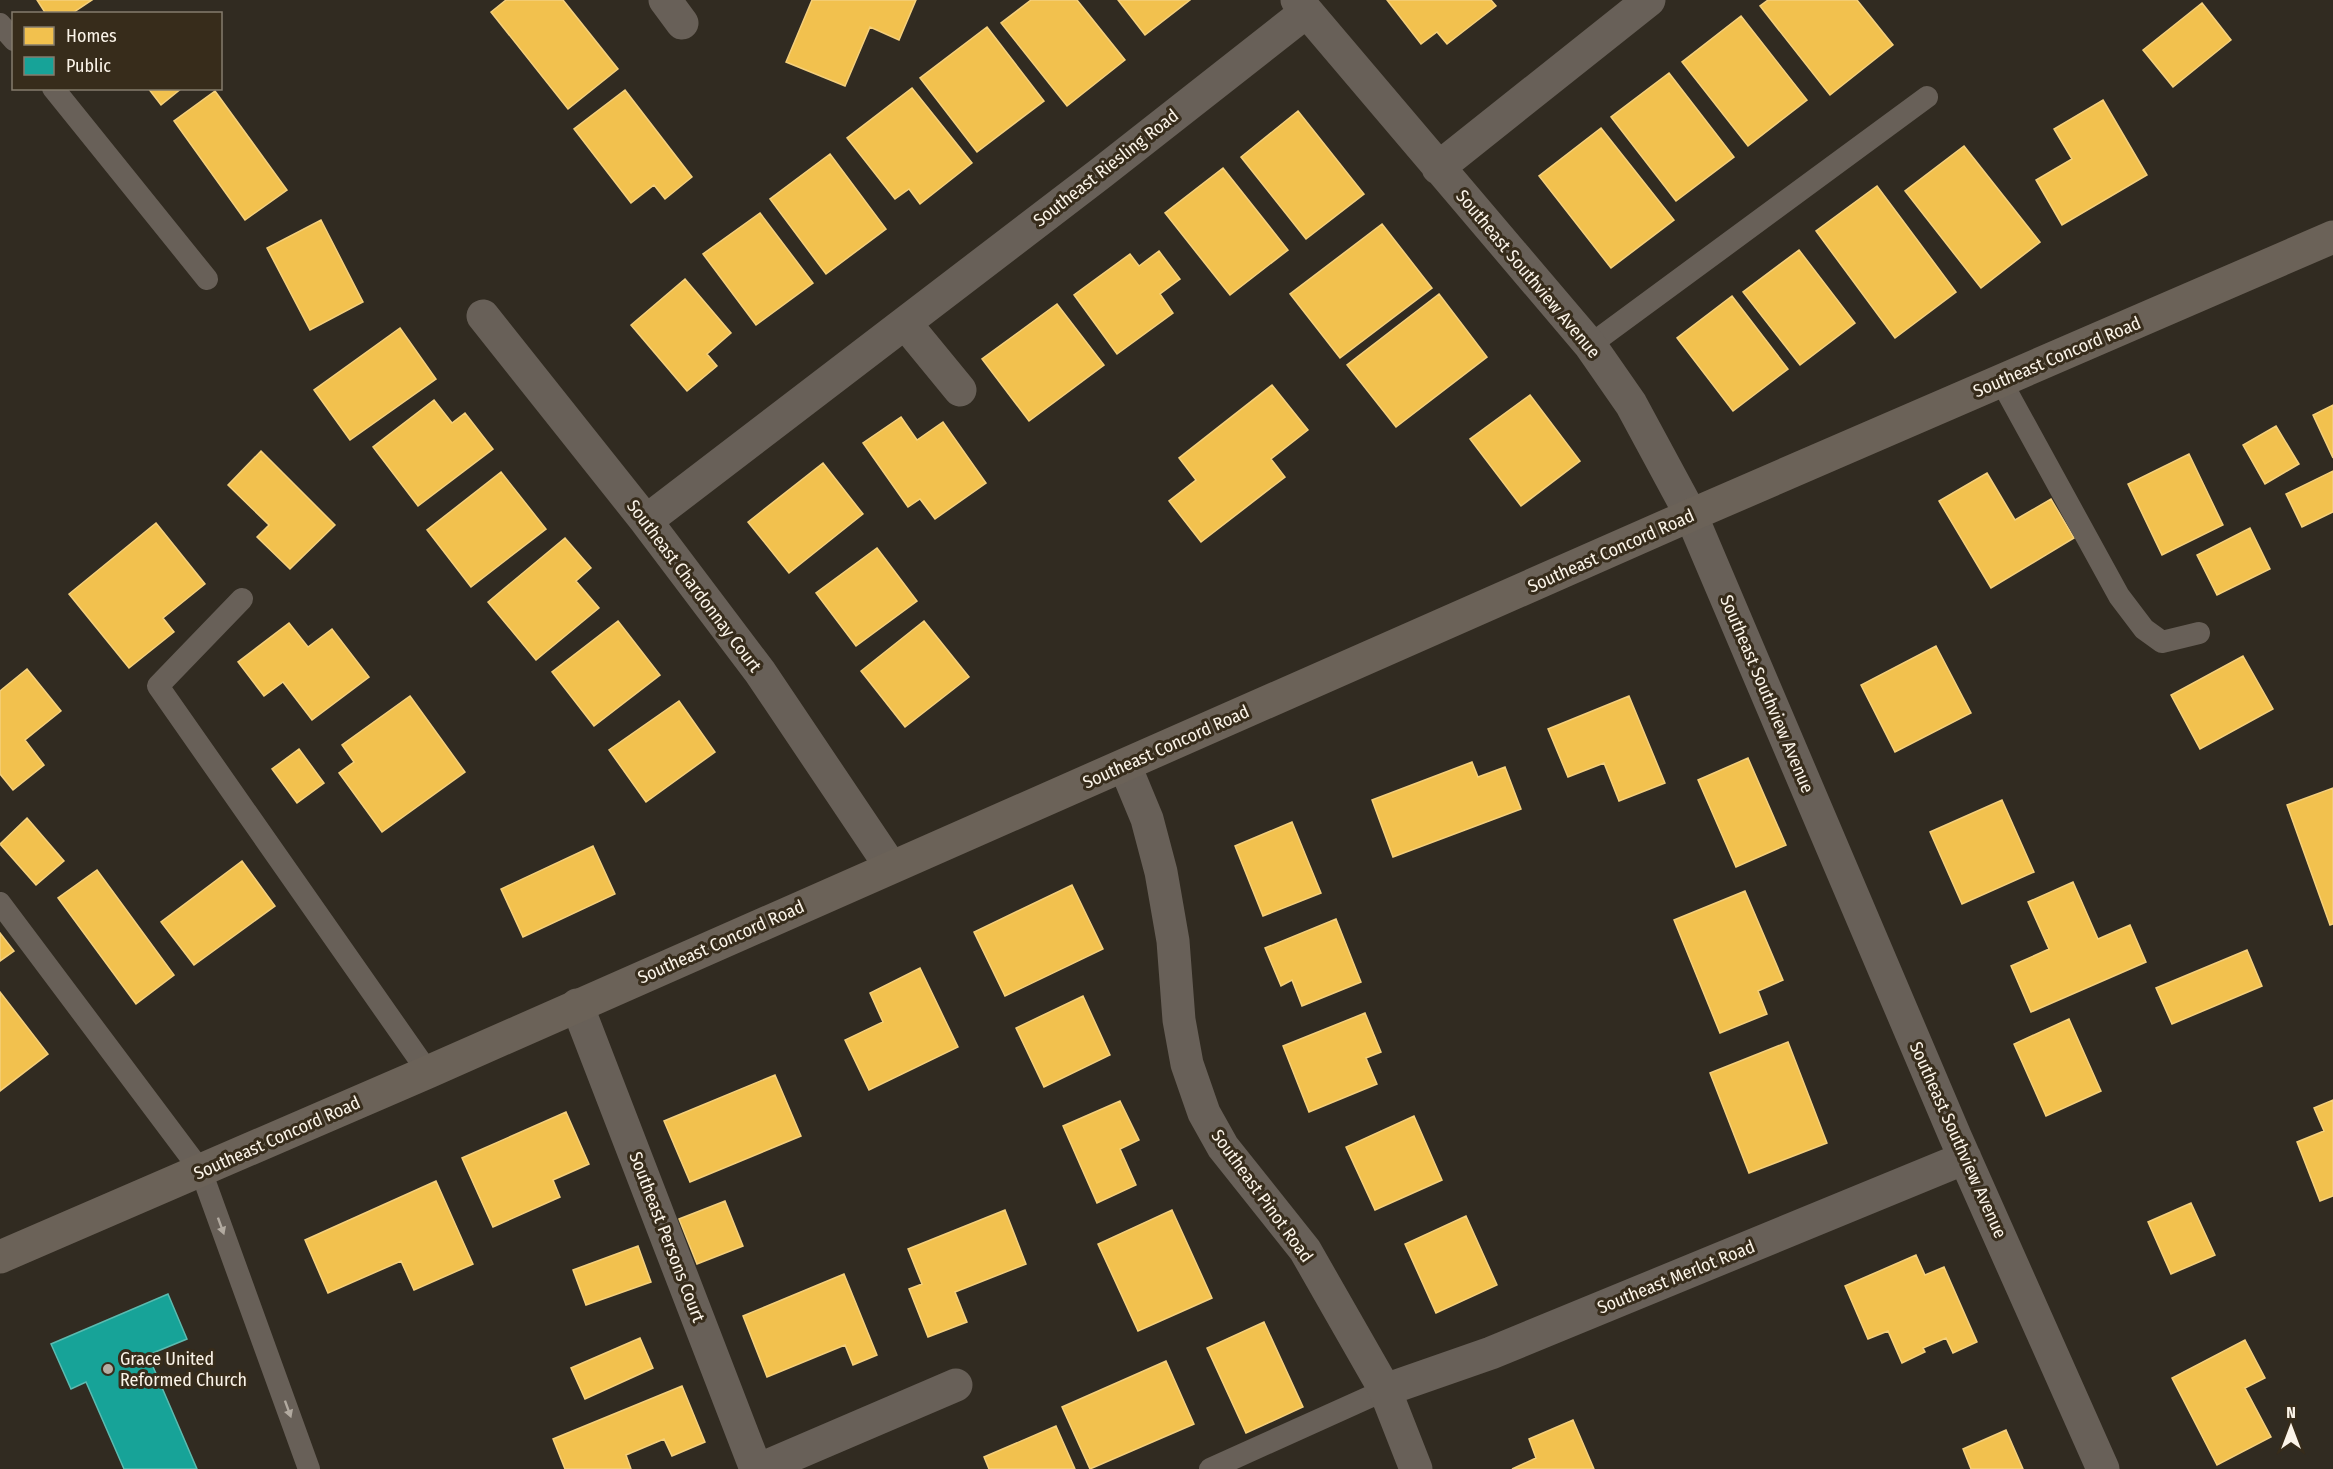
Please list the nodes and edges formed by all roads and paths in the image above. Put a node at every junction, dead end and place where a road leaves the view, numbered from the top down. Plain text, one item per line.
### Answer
1 (1649, 0) edge
2 (1302, 6) edge
3 (0, 24) edge
4 (12, 38) edge
5 (55, 90) edge
6 (1927, 97) dead end
7 (1438, 168) junction
8 (2333, 237) edge
9 (207, 279) dead end
10 (483, 316) dead end
11 (905, 323) junction
12 (1590, 345) junction
13 (2001, 381) junction
14 (960, 390) dead end
15 (1691, 515) junction
16 (646, 521) junction
17 (242, 599) dead end
18 (2199, 633) dead end
19 (1125, 766) junction
20 (891, 867) junction
21 (0, 903) edge
22 (577, 1005) junction
23 (428, 1072) junction
24 (1965, 1158) junction
25 (201, 1171) junction
26 (0, 1257) edge
27 (956, 1385) dead end
28 (1385, 1390) junction
29 (309, 1469) edge
30 (758, 1469) edge
31 (1210, 1469) edge
32 (1416, 1469) edge
33 (2103, 1469) edge

1 - 7 street
2 - 7 street, Southeast Southview Avenue
2 - 11 street, Southeast Riesling Road
3 - 4 lane
5 - 9 lane
6 - 12 lane
7 - 12 street, Southeast Southview Avenue
8 - 13 street, Southeast Concord Road
10 - 16 street, Southeast Chardonnay Court
11 - 14 street
11 - 16 street, Southeast Riesling Road
12 - 15 street, Southeast Southview Avenue
13 - 15 street, Southeast Concord Road
13 - 18 lane
15 - 19 street, Southeast Concord Road
15 - 24 street, Southeast Southview Avenue
16 - 20 street, Southeast Chardonnay Court
17 - 23 lane
19 - 20 street, Southeast Concord Road
19 - 28 street, Southeast Pinot Road
20 - 22 street, Southeast Concord Road
21 - 25 lane
22 - 23 street, Southeast Concord Road
22 - 30 street, Southeast Persons Court
23 - 25 street, Southeast Concord Road
24 - 28 street, Southeast Merlot Road
24 - 33 street, Southeast Southview Avenue
25 - 26 street, Southeast Concord Road
25 -> 29 lane
27 - 30 street, Southeast Persons Court
28 - 31 lane
28 - 32 street, Southeast Pinot Road

